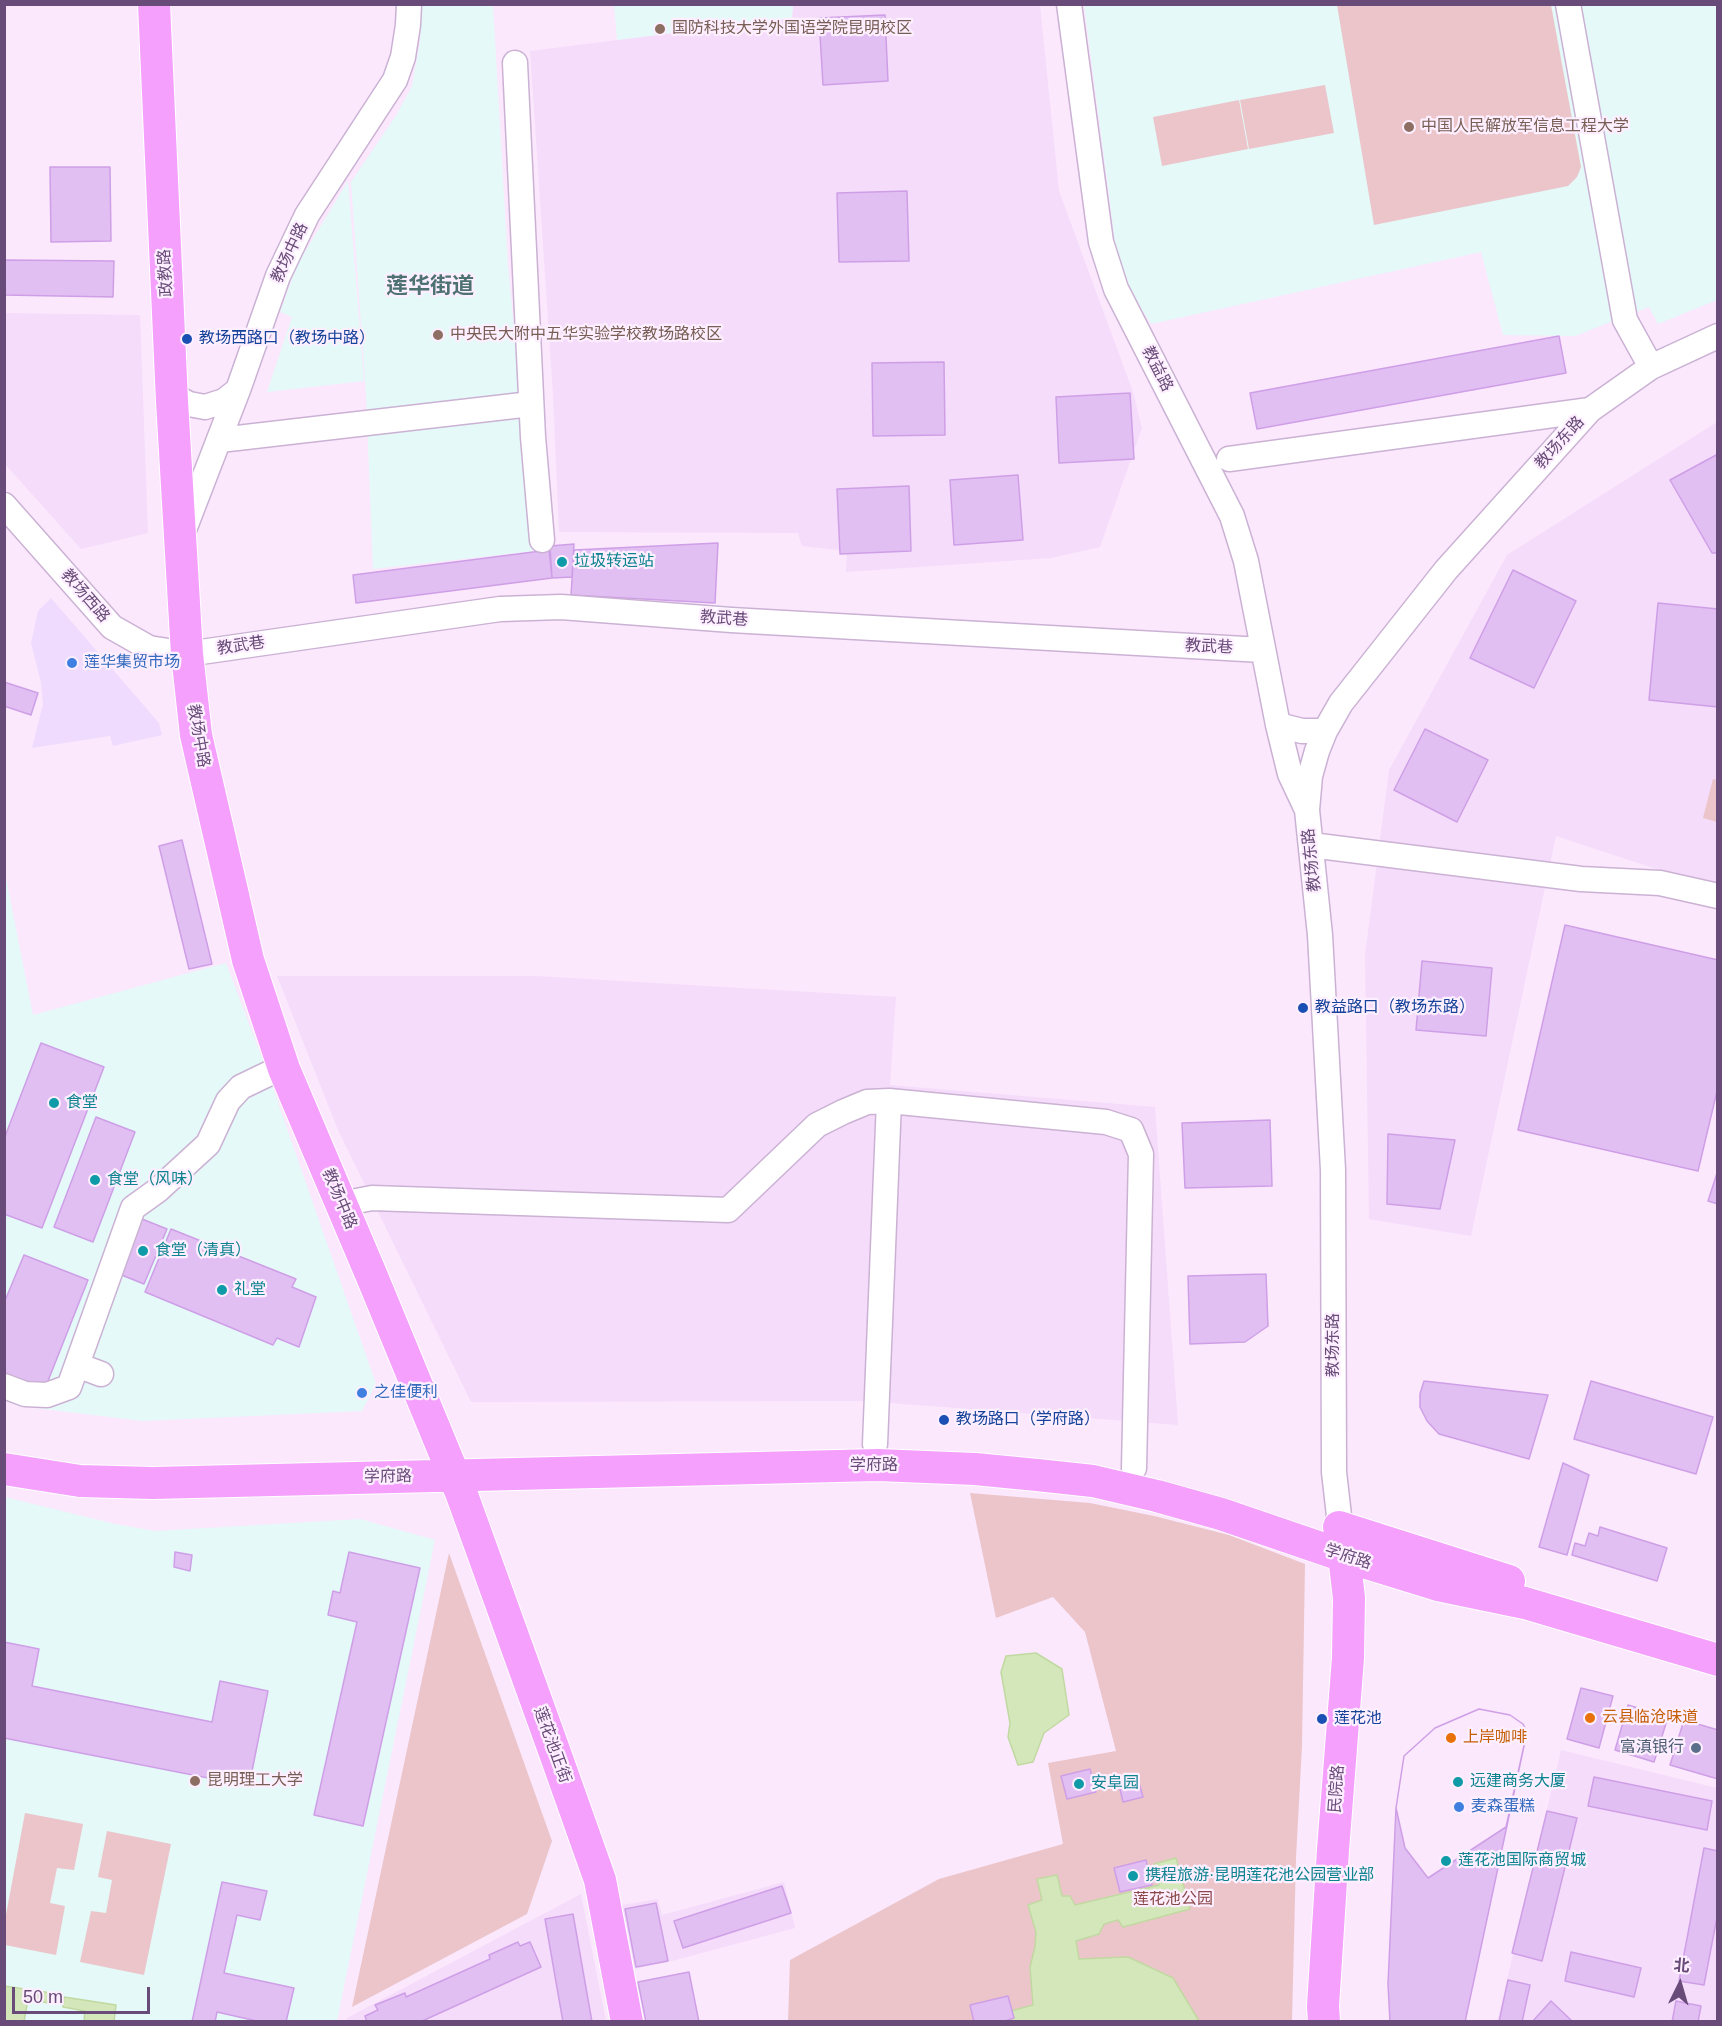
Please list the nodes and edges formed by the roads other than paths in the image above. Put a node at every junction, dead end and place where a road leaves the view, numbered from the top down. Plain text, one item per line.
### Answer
1 (154, 4) edge
2 (409, 4) edge
3 (1069, 4) edge
4 (1568, 4) edge
5 (515, 63) dead end
6 (1718, 336) edge
7 (1651, 367) junction
8 (238, 390) junction
9 (172, 395) junction
10 (531, 404) junction
11 (1590, 410) junction
12 (220, 440) junction
13 (1229, 459) dead end
14 (4, 505) edge
15 (180, 540) junction
16 (542, 540) dead end
17 (1262, 650) junction
18 (188, 654) junction
19 (1278, 725) junction
20 (1325, 731) junction
21 (1307, 810) junction
22 (1311, 846) junction
23 (1718, 896) edge
24 (268, 1074) dead end
25 (889, 1101) junction
26 (340, 1204) junction
27 (77, 1365) junction
28 (101, 1374) dead end
29 (4, 1386) edge
30 (875, 1444) dead end
31 (1134, 1468) dead end
32 (4, 1469) edge
33 (452, 1475) junction
34 (1341, 1542) junction
35 (1718, 1642) edge
36 (1718, 1660) edge
37 (627, 2022) edge
38 (1324, 2022) edge

1 - 9 main road, 政教路
2 - 8 street, 教场中路
3 - 17 street, 教益路
4 - 7 street
5 - 10 street
6 - 7 street, 教场东路
7 - 11 street, 教场东路
8 - 9 street
8 - 12 street, 教场中路
9 - 15 main road, 政教路
10 - 12 street
10 - 16 street
11 - 13 street
11 - 20 street, 教场东路
12 - 15 street, 教场中路
14 - 18 street, 教场西路
15 - 18 main road, 教场中路
17 - 18 street, 教武巷
17 - 19 street, 教益路
18 - 26 main road, 教场中路
19 - 20 street
19 - 21 street, 教益路
20 - 21 street, 教场东路
21 - 22 street, 教场东路
22 - 23 street
22 - 34 street, 教场东路
24 - 27 street
25 - 26 street
25 - 30 street
25 - 31 street
26 - 33 main road, 教场中路
27 - 28 street
27 - 29 street
32 - 33 main road, 学府路
33 - 34 main road, 学府路
33 - 37 main road, 莲花池正街
34 - 35 main road, 学府路
34 - 36 main road, 学府路
34 - 38 main road, 民院路

